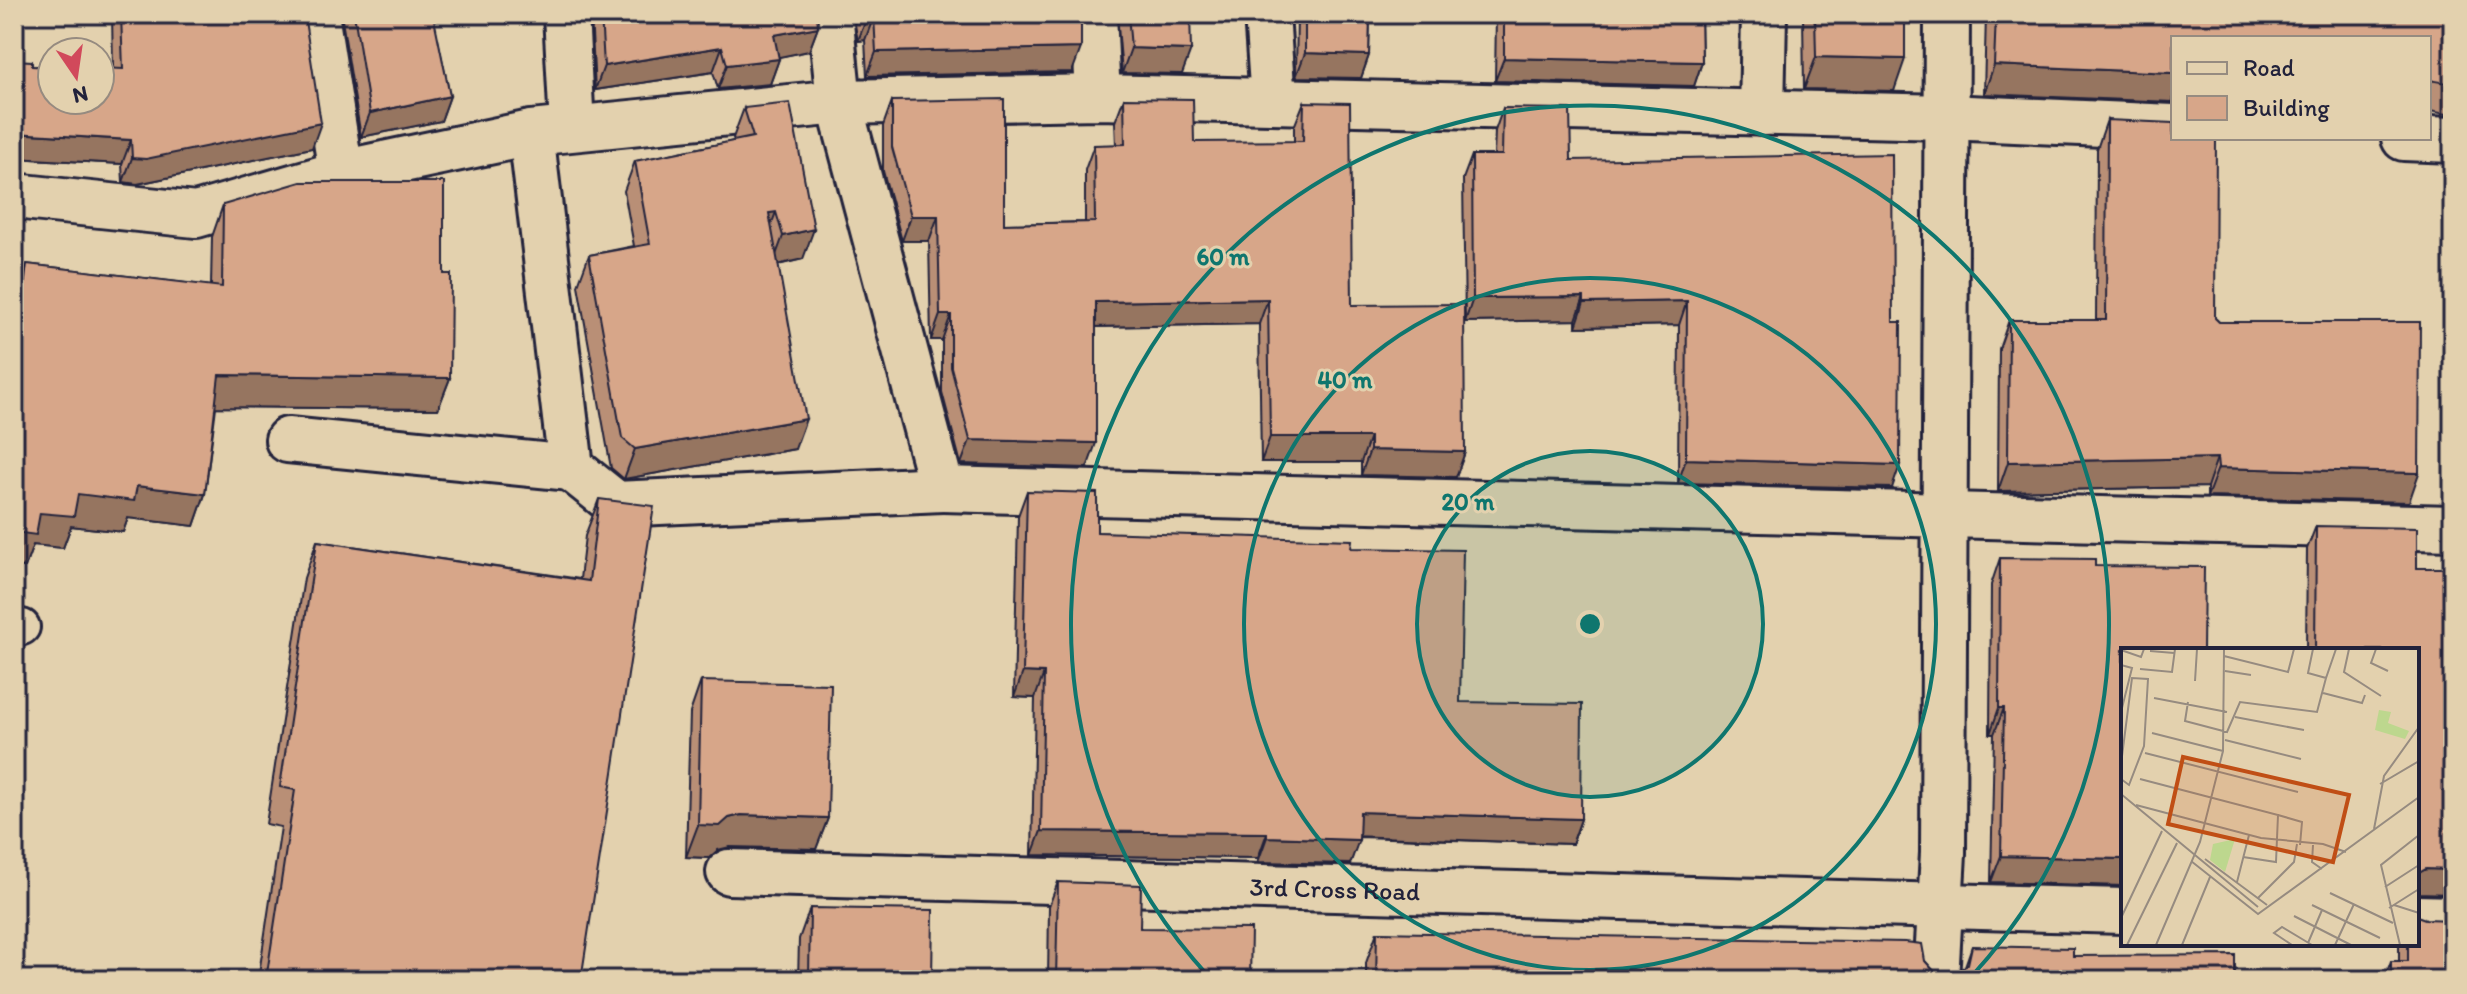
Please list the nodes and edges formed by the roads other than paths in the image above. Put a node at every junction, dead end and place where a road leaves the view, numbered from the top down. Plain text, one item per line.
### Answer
1 (316, 14) edge
2 (566, 14) edge
3 (830, 14) edge
4 (1094, 14) edge
5 (1267, 14) edge
6 (1764, 14) edge
7 (1947, 14) edge
8 (1098, 97) junction
9 (1273, 101) junction
10 (839, 102) junction
11 (1762, 113) junction
12 (1946, 117) junction
13 (2171, 127) edge
14 (551, 130) junction
15 (2431, 139) edge
16 (2453, 140) edge
17 (341, 173) junction
18 (14, 196) edge
19 (288, 440) dead end
20 (571, 468) junction
21 (942, 489) junction
22 (1944, 516) junction
23 (2453, 528) edge
24 (729, 872) dead end
25 (1940, 907) junction
26 (2121, 911) edge
27 (2419, 918) edge
28 (2453, 919) edge
29 (1936, 980) edge

1 - 17 street
2 - 14 street
3 - 10 street
4 - 8 street
5 - 9 street
6 - 11 street
7 - 12 street
8 - 9 street
8 - 10 street
9 - 11 street
10 - 14 street
10 - 21 street
11 - 12 street
12 - 13 street
12 - 22 street
14 - 17 street
14 - 20 street
15 - 16 street
17 - 18 street
19 - 20 street
20 - 21 street
21 - 22 street
22 - 23 street
22 - 25 street
24 - 25 street, 3rd Cross Road
25 - 26 street, 3rd Cross Road
25 - 29 street
27 - 28 street

